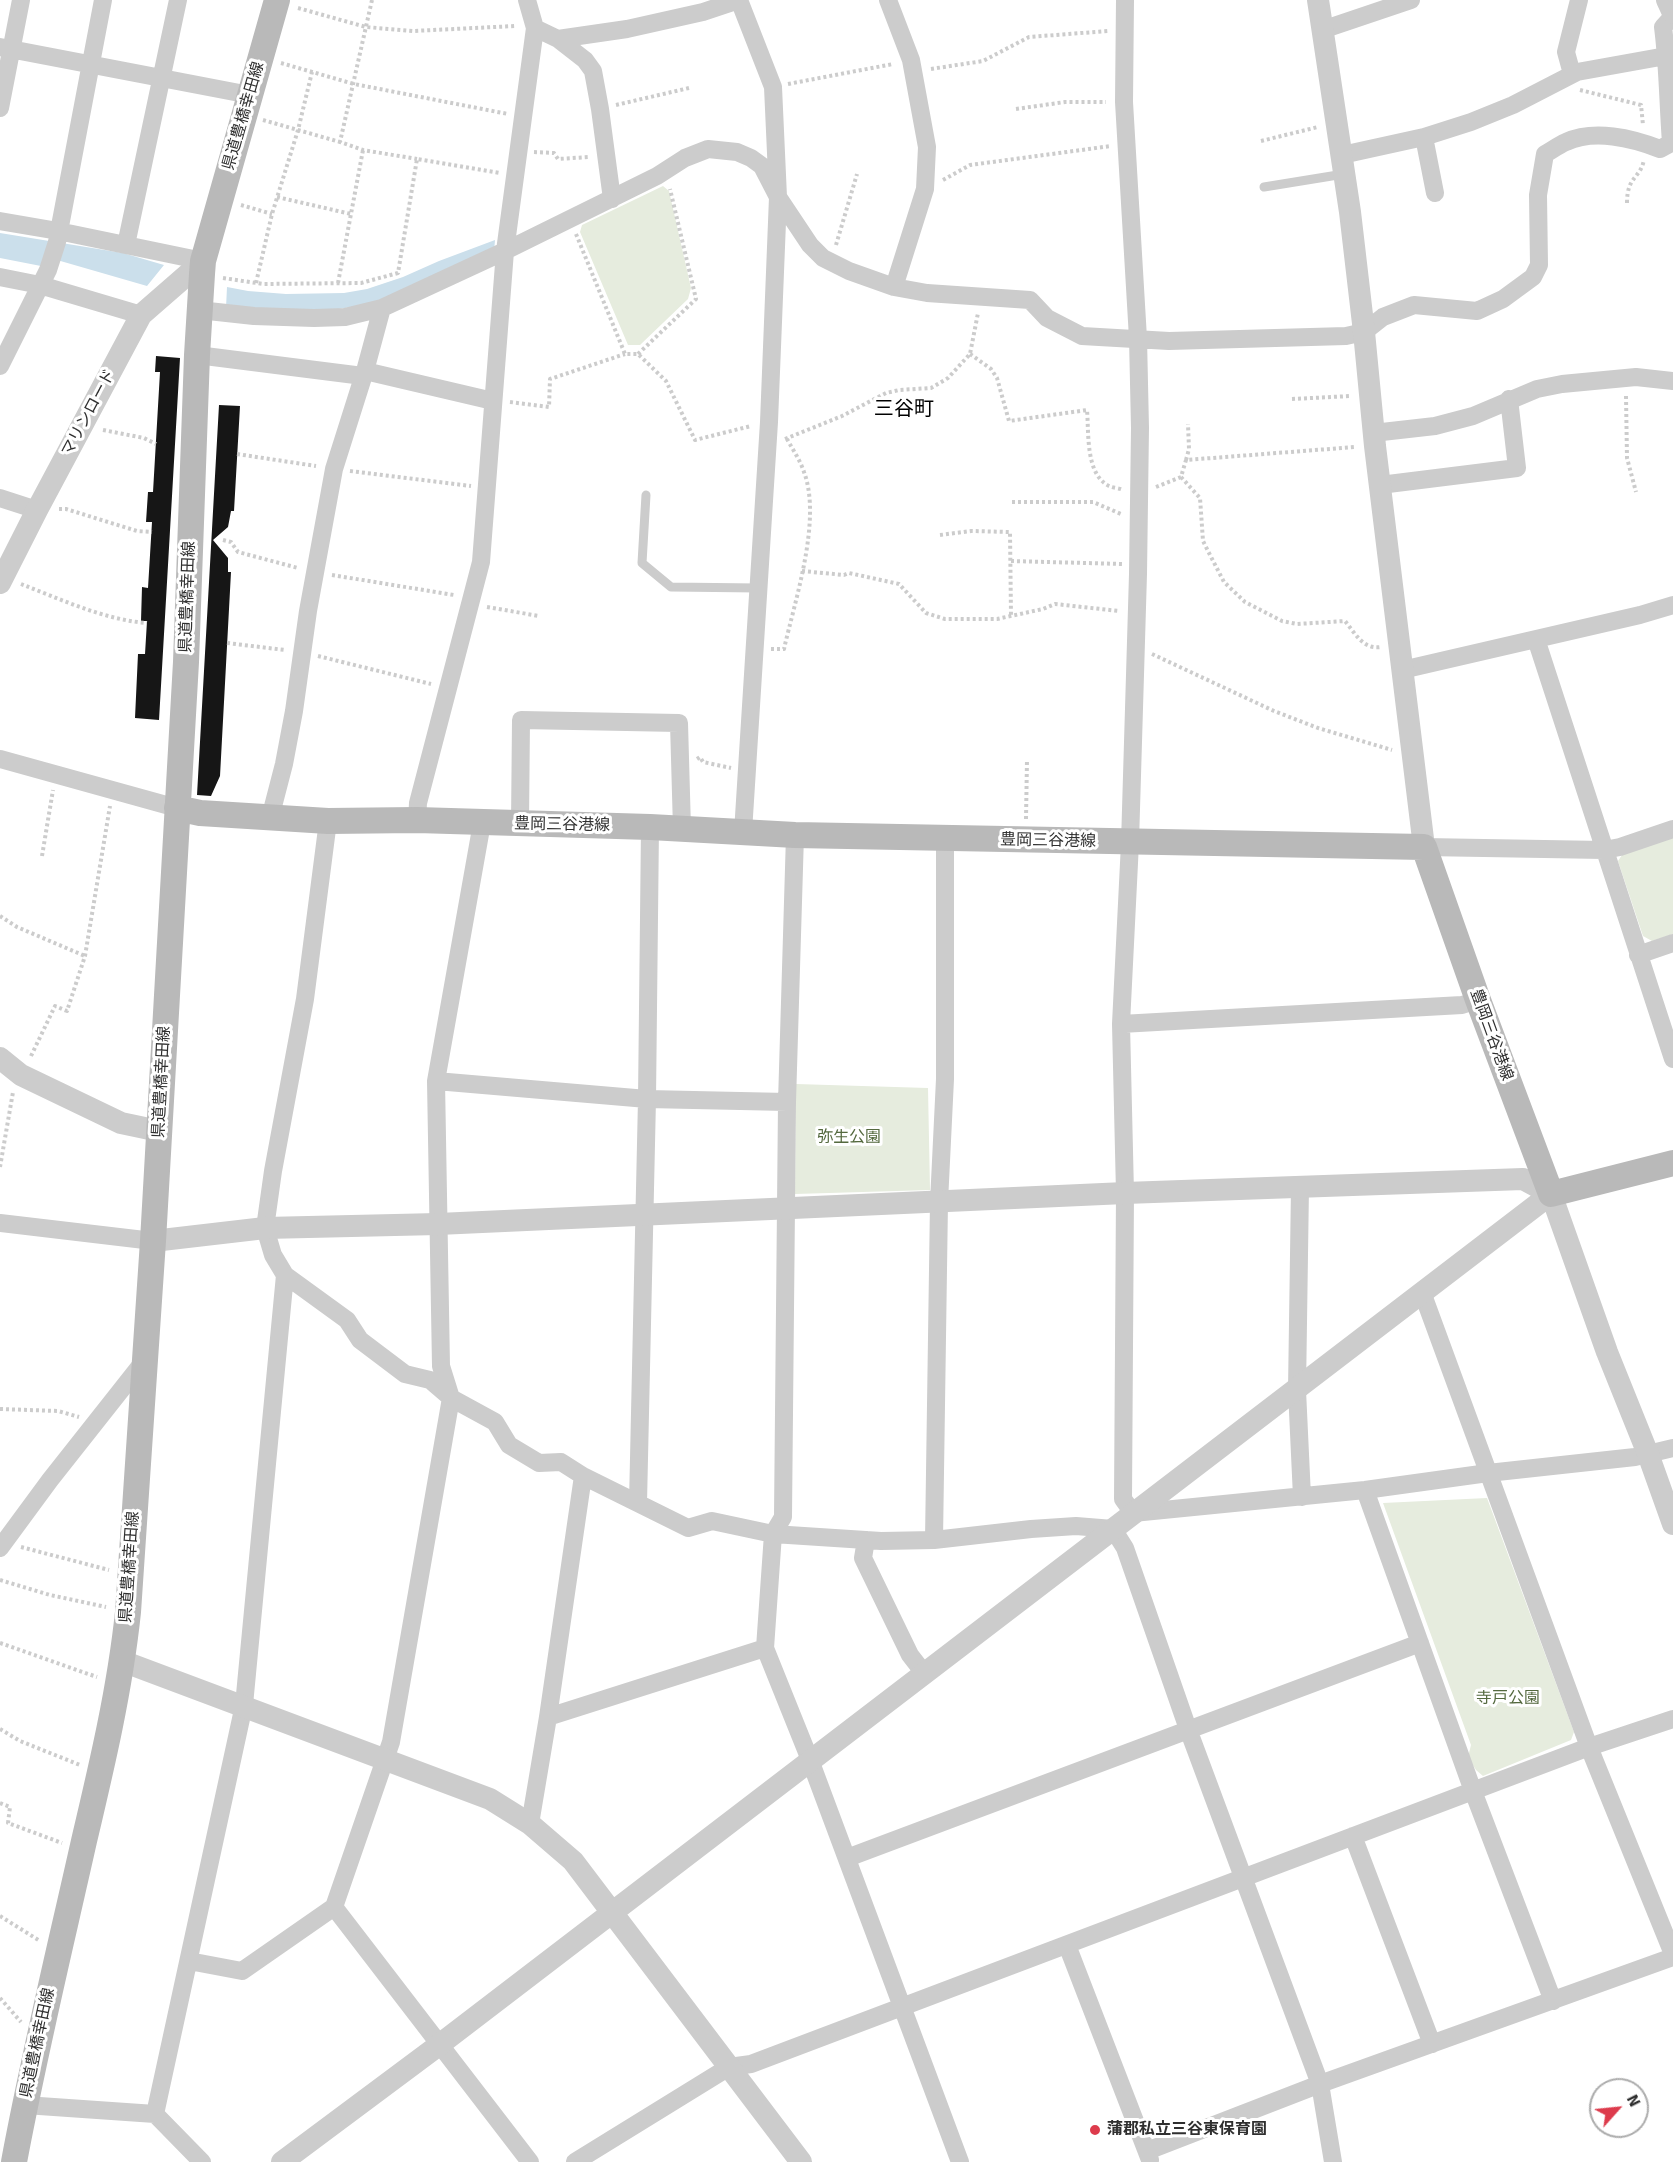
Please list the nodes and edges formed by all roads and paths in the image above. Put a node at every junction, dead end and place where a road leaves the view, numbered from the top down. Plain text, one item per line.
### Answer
1 (21, 0) edge
2 (103, 0) edge
3 (178, 0) edge
4 (372, 0) edge
5 (527, 0) edge
6 (888, 0) edge
7 (1125, 0) edge
8 (1318, 0) edge
9 (1411, 0) edge
10 (1579, 0) edge
11 (1667, 0) edge
12 (277, 1) edge
13 (1673, 14) edge
14 (534, 26) junction
15 (366, 27) junction
16 (1124, 30) junction
17 (1322, 30) junction
18 (558, 39) junction
19 (5, 48) edge
20 (261, 56) junction
21 (1666, 56) junction
22 (90, 63) junction
23 (912, 66) junction
24 (312, 72) junction
25 (1572, 74) junction
26 (162, 78) junction
27 (354, 84) junction
28 (773, 87) junction
29 (689, 88) dead end
30 (1124, 102) junction
31 (247, 105) junction
32 (0, 108) edge
33 (600, 109) junction
34 (1016, 109) dead end
35 (523, 118) junction
36 (1337, 123) junction
37 (298, 130) junction
38 (1424, 136) junction
39 (1261, 141) dead end
40 (340, 142) junction
41 (1126, 144) junction
42 (363, 150) junction
43 (518, 152) junction
44 (607, 157) junction
45 (417, 159) junction
46 (1343, 164) junction
47 (665, 171) junction
48 (857, 174) dead end
49 (515, 176) junction
50 (1263, 187) dead end
51 (925, 189) junction
52 (1435, 193) dead end
53 (277, 197) junction
54 (778, 197) junction
55 (220, 198) junction
56 (612, 199) junction
57 (272, 214) junction
58 (351, 214) junction
59 (570, 219) junction
60 (0, 221) edge
61 (57, 236) junction
62 (126, 245) junction
63 (505, 251) junction
64 (831, 263) junction
65 (202, 268) junction
66 (0, 277) edge
67 (44, 277) junction
68 (256, 283) junction
69 (338, 283) junction
70 (894, 287) junction
71 (982, 297) junction
72 (382, 308) junction
73 (200, 310) junction
74 (141, 315) junction
75 (1364, 332) junction
76 (1138, 338) junction
77 (625, 354) junction
78 (638, 354) junction
79 (197, 355) junction
80 (0, 366) edge
81 (364, 374) junction
82 (1626, 377) junction
83 (1673, 381) edge
84 (1370, 394) junction
85 (1292, 399) dead end
86 (1509, 399) junction
87 (493, 401) junction
88 (1188, 424) dead end
89 (82, 425) junction
90 (768, 430) junction
91 (1373, 433) junction
92 (787, 439) junction
93 (156, 444) dead end
94 (237, 454) dead end
95 (1186, 460) dead end
96 (334, 469) junction
97 (1181, 477) dead end
98 (1380, 485) junction
99 (486, 488) junction
100 (1636, 492) dead end
101 (646, 495) dead end
102 (0, 498) edge
103 (1012, 502) dead end
104 (37, 510) junction
105 (1139, 521) junction
106 (152, 532) dead end
107 (940, 535) dead end
108 (223, 540) dead end
109 (1011, 561) junction
110 (1138, 564) junction
111 (802, 571) junction
112 (315, 572) junction
113 (2, 580) edge
114 (758, 588) junction
115 (472, 601) junction
116 (1673, 605) edge
117 (1137, 613) junction
118 (539, 616) dead end
119 (1011, 616) junction
120 (147, 623) dead end
121 (1536, 639) junction
122 (227, 643) dead end
123 (1399, 644) junction
124 (1135, 646) junction
125 (755, 649) junction
126 (302, 652) junction
127 (1402, 670) junction
128 (449, 688) junction
129 (1413, 756) junction
130 (0, 759) edge
131 (1027, 760) dead end
132 (680, 766) junction
133 (747, 772) junction
134 (56, 775) junction
135 (113, 791) junction
136 (177, 808) junction
137 (270, 818) junction
138 (417, 820) junction
139 (328, 821) junction
140 (482, 823) junction
141 (520, 824) junction
142 (650, 826) junction
143 (682, 828) junction
144 (1673, 829) edge
145 (743, 832) junction
146 (795, 836) junction
147 (945, 839) junction
148 (1026, 841) junction
149 (1130, 843) junction
150 (1425, 847) junction
151 (1604, 850) junction
152 (42, 856) dead end
153 (0, 916) edge
154 (1673, 942) edge
155 (1638, 955) junction
156 (85, 956) junction
157 (1478, 1000) junction
158 (1121, 1024) junction
159 (0, 1058) edge
160 (1673, 1059) edge
161 (12, 1079) edge
162 (436, 1081) junction
163 (647, 1099) junction
164 (787, 1102) junction
165 (159, 1131) junction
166 (1673, 1163) edge
167 (0, 1167) edge
168 (1300, 1186) junction
169 (1125, 1193) junction
170 (1551, 1194) junction
171 (939, 1202) junction
172 (785, 1208) junction
173 (644, 1214) junction
174 (0, 1223) edge
175 (438, 1224) junction
176 (265, 1228) junction
177 (153, 1241) junction
178 (285, 1275) junction
179 (1422, 1292) junction
180 (144, 1361) junction
181 (1297, 1390) junction
182 (451, 1398) junction
183 (0, 1409) edge
184 (96, 1421) junction
185 (1673, 1448) edge
186 (1648, 1454) junction
187 (1488, 1473) junction
188 (583, 1476) junction
189 (1365, 1490) junction
190 (1302, 1497) junction
191 (638, 1503) junction
192 (1133, 1513) junction
193 (1673, 1524) edge
194 (1113, 1529) junction
195 (773, 1534) junction
196 (866, 1540) junction
197 (934, 1540) junction
198 (4, 1542) edge
199 (130, 1575) junction
200 (0, 1580) edge
201 (128, 1612) junction
202 (1420, 1642) junction
203 (0, 1643) edge
204 (765, 1648) junction
205 (120, 1673) junction
206 (924, 1673) junction
207 (244, 1706) junction
208 (548, 1717) junction
209 (1673, 1719) edge
210 (0, 1729) edge
211 (1188, 1729) junction
212 (1589, 1747) junction
213 (385, 1759) junction
214 (810, 1760) junction
215 (100, 1771) junction
216 (1473, 1791) junction
217 (0, 1803) edge
218 (530, 1824) junction
219 (1353, 1836) junction
220 (82, 1850) junction
221 (847, 1858) junction
222 (1244, 1878) junction
223 (334, 1907) junction
224 (612, 1911) junction
225 (0, 1916) edge
226 (1067, 1945) junction
227 (58, 1952) junction
228 (1673, 1956) edge
229 (189, 1961) junction
230 (1553, 2001) junction
231 (0, 2004) edge
232 (6, 2005) dead end
233 (903, 2005) junction
234 (1432, 2044) junction
235 (439, 2045) junction
236 (729, 2067) junction
237 (1320, 2084) junction
238 (25, 2105) junction
239 (155, 2114) junction
240 (1149, 2157) edge
241 (14, 2162) edge
242 (202, 2162) edge
243 (282, 2162) edge
244 (530, 2162) edge
245 (575, 2162) edge
246 (801, 2162) edge
247 (960, 2162) edge
248 (1333, 2162) edge

1 - 19 street
2 - 22 street
3 - 26 street
4 - 15 path
5 - 14 street
6 - 23 street
7 - 16 street
8 - 17 street
9 - 17 street
10 - 25 street
11 - 13 street
12 - 15 path
12 - 20 main road, 県道豊橋幸田線
13 - 21 street
14 - 15 path
14 - 18 street
14 - 35 street
15 - 27 path
16 - 23 path
16 - 30 street
17 - 36 street
18 - 28 street
18 - 33 street
19 - 22 street
19 - 32 street
20 - 24 path
20 - 31 main road, 県道豊橋幸田線
21 - 25 street
21 - 75 street
22 - 26 street
22 - 61 street
23 - 28 path
23 - 51 street
24 - 27 path
24 - 37 path
25 - 38 street
26 - 31 street
26 - 62 street
27 - 35 path
27 - 40 path
28 - 54 street
29 - 33 path
30 - 34 path
30 - 41 street
31 - 37 path
31 - 55 main road, 県道豊橋幸田線
33 - 44 street
35 - 43 street
36 - 39 path
36 - 46 street
37 - 40 path
37 - 53 path
38 - 46 street
38 - 52 street
40 - 42 path
41 - 51 path
41 - 76 street
42 - 45 path
42 - 58 path
43 - 44 path
43 - 49 street
44 - 56 street
45 - 49 path
45 - 69 path
46 - 50 lane
46 - 75 street
47 - 54 street
47 - 56 street
47 - 78 path
48 - 64 path
49 - 63 street
51 - 70 street
53 - 57 path
53 - 58 path
54 - 64 street
54 - 90 street
55 - 57 path
55 - 65 main road, 県道豊橋幸田線
56 - 59 street
57 - 68 path
58 - 69 path
59 - 63 street
59 - 77 path
60 - 61 street
61 - 62 street
61 - 67 street
62 - 65 street
63 - 72 street
63 - 87 street
64 - 70 street
65 - 68 path
65 - 73 main road, 県道豊橋幸田線
65 - 74 street, マリンロード
66 - 67 street
67 - 74 street
67 - 80 street
68 - 69 path
70 - 71 street
71 - 76 street
71 - 92 path
72 - 73 street
72 - 81 street
73 - 79 main road, 県道豊橋幸田線
74 - 89 street, マリンロード
75 - 76 street
75 - 84 street
76 - 105 street
77 - 78 path
77 - 87 path
78 - 90 path
79 - 81 street
79 - 136 main road, 県道豊橋幸田線
81 - 87 street
81 - 96 street
82 - 83 street
82 - 86 street
82 - 100 path
84 - 85 path
84 - 91 street
86 - 91 street
86 - 98 street
87 - 99 street
88 - 95 path
89 - 93 path
89 - 104 street, マリンロード
90 - 92 path
90 - 114 street
91 - 98 street
92 - 111 path
94 - 96 path
96 - 99 path
96 - 112 street
97 - 123 path
98 - 123 street
99 - 115 street
101 - 114 lane
102 - 104 street
103 - 105 path
104 - 106 path
104 - 113 street, マリンロード
105 - 110 street
107 - 109 path
108 - 112 path
109 - 110 path
109 - 119 path
110 - 117 street
111 - 119 path
111 - 125 path
112 - 115 path
112 - 126 street
113 - 120 path
114 - 125 street
115 - 118 path
115 - 128 street
116 - 121 street
117 - 119 path
117 - 124 street
121 - 127 street
121 - 151 street
122 - 126 path
123 - 127 street
124 - 129 path
124 - 149 street
125 - 133 street
126 - 128 path
126 - 137 street
127 - 129 street
128 - 138 street
129 - 150 street
130 - 134 street
131 - 148 path
132 - 133 path
132 - 141 street
132 - 143 street
133 - 145 street
134 - 135 street
134 - 152 path
135 - 136 street
135 - 156 path
136 - 137 main road, 豊岡三谷港線
136 - 165 main road, 県道豊橋幸田線
137 - 139 main road, 豊岡三谷港線
138 - 139 main road, 豊岡三谷港線
138 - 140 main road, 豊岡三谷港線
139 - 176 street
140 - 141 main road, 豊岡三谷港線
140 - 162 street
141 - 142 main road, 豊岡三谷港線
142 - 143 main road, 豊岡三谷港線
142 - 163 street
143 - 145 main road, 豊岡三谷港線
144 - 151 street
145 - 146 main road, 豊岡三谷港線
146 - 147 main road, 豊岡三谷港線
146 - 164 street
147 - 148 main road, 豊岡三谷港線
147 - 171 street
148 - 149 main road, 豊岡三谷港線
149 - 150 main road, 豊岡三谷港線
149 - 158 street
150 - 151 street
150 - 157 main road, 豊岡三谷港線
151 - 155 street
153 - 156 path
154 - 155 street
155 - 160 street
156 - 161 path
157 - 158 street
157 - 170 main road, 豊岡三谷港線
158 - 169 street
159 - 161 street
161 - 165 street
161 - 167 path
162 - 163 street
162 - 175 street
163 - 164 street
163 - 173 street
164 - 172 street
165 - 177 main road, 県道豊橋幸田線
166 - 170 main road
168 - 169 street
168 - 170 street
168 - 181 street
169 - 171 street
169 - 192 street
170 - 179 street
170 - 186 street
171 - 172 street
171 - 197 street
172 - 173 street
172 - 195 street
173 - 175 street
173 - 191 street
174 - 177 street
175 - 176 street
175 - 182 street
176 - 177 street
176 - 178 street
177 - 180 main road, 県道豊橋幸田線
178 - 182 street
178 - 207 street
179 - 181 street
179 - 187 street
180 - 184 street
180 - 199 main road, 県道豊橋幸田線
181 - 190 street
181 - 192 street
182 - 188 street
182 - 213 street
183 - 184 path
184 - 198 street
185 - 186 street
186 - 187 street
186 - 193 street
187 - 189 street
187 - 212 street
188 - 191 street
188 - 208 street
189 - 190 street
189 - 202 street
190 - 192 street
191 - 195 street
192 - 194 street
194 - 197 street
194 - 206 street
194 - 211 street
195 - 196 street
195 - 204 street
196 - 197 street
196 - 206 street
198 - 199 path
199 - 201 main road, 県道豊橋幸田線
200 - 201 path
201 - 205 main road, 県道豊橋幸田線
202 - 211 street
202 - 216 street
203 - 205 path
204 - 208 street
204 - 214 street
205 - 207 street
205 - 215 main road, 県道豊橋幸田線
206 - 214 street
207 - 213 street
207 - 229 street
208 - 218 street
209 - 212 street
210 - 215 path
211 - 221 street
211 - 222 street
212 - 216 street
212 - 228 street
213 - 218 street
213 - 223 street
214 - 221 street
214 - 224 street
215 - 220 main road, 県道豊橋幸田線
216 - 219 street
216 - 230 street
217 - 220 path
218 - 224 street
219 - 222 street
219 - 234 street
220 - 227 main road, 県道豊橋幸田線
221 - 233 street
222 - 226 street
222 - 237 street
223 - 229 street
223 - 235 street
224 - 235 street
224 - 236 street
225 - 227 path
226 - 233 street
226 - 240 street
227 - 238 main road, 県道豊橋幸田線
228 - 230 street
229 - 239 street
230 - 234 street
231 - 232 path
233 - 236 street
233 - 247 street
234 - 237 street
235 - 243 street
235 - 244 street
236 - 245 street
236 - 246 street
237 - 240 street
237 - 248 street
238 - 239 street
238 - 241 main road, 県道豊橋幸田線
239 - 242 street

